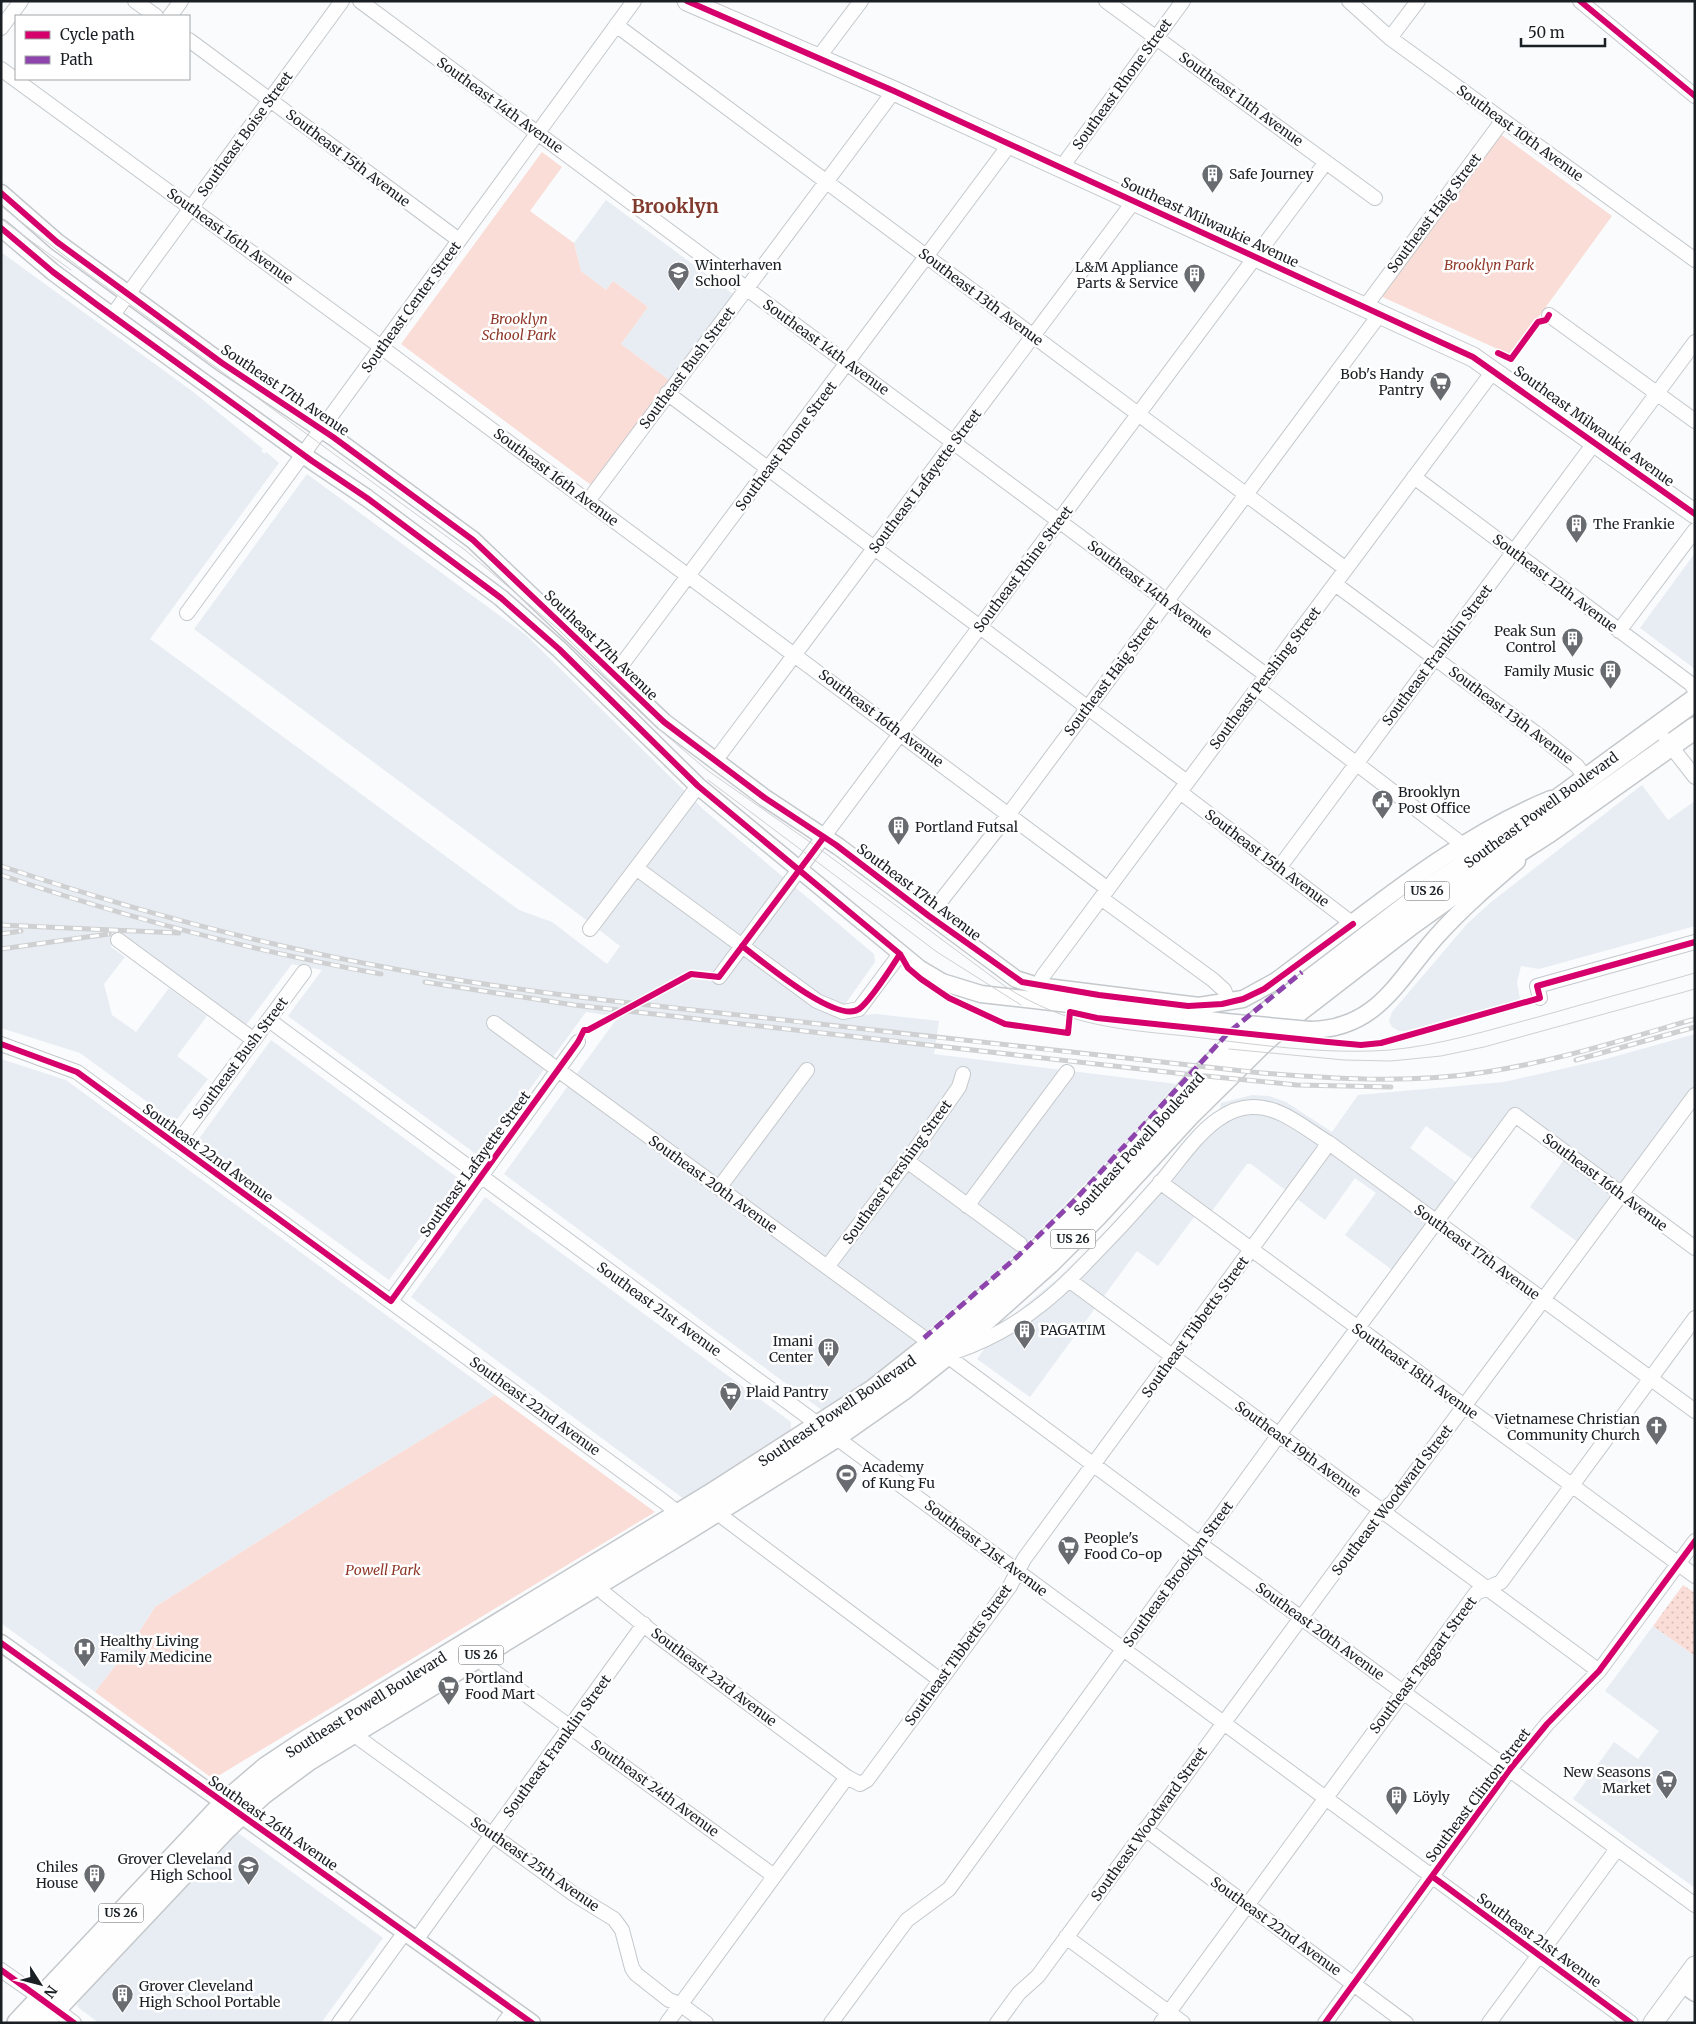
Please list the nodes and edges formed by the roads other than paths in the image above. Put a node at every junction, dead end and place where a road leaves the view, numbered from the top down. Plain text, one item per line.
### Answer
1 (21, 1) edge
2 (136, 1) edge
3 (181, 1) edge
4 (342, 1) edge
5 (360, 1) edge
6 (634, 1) edge
7 (687, 1) edge
8 (861, 1) edge
9 (1106, 1) edge
10 (1183, 1) edge
11 (1349, 1) edge
12 (1418, 1) edge
13 (1580, 1) edge
14 (155, 15) edge
15 (171, 15) edge
16 (616, 25) junction
17 (1, 28) edge
18 (1156, 37) junction
19 (1390, 38) junction
20 (190, 41) edge
21 (818, 58) junction
22 (1, 69) edge
23 (15, 79) edge
24 (16, 80) edge
25 (894, 91) junction
26 (1695, 96) edge
27 (270, 100) junction
28 (1503, 120) junction
29 (538, 133) junction
30 (1010, 144) junction
31 (1326, 162) junction
32 (1061, 168) junction
33 (827, 183) junction
34 (1, 193) edge
35 (1375, 198) dead end
36 (1134, 201) junction
37 (191, 208) junction
38 (1, 228) edge
39 (459, 240) junction
40 (927, 257) junction
41 (1256, 257) junction
42 (1695, 260) edge
43 (747, 288) junction
44 (128, 294) junction
45 (1373, 310) junction
46 (1549, 315) dead end
47 (112, 316) junction
48 (1034, 336) junction
49 (1695, 342) edge
50 (381, 347) junction
51 (848, 362) junction
52 (1494, 370) junction
53 (667, 393) junction
54 (1657, 394) junction
55 (1138, 415) junction
56 (1695, 421) edge
57 (321, 429) junction
58 (954, 442) junction
59 (1595, 442) junction
60 (1612, 454) junction
61 (302, 455) junction
62 (769, 469) junction
63 (1414, 477) junction
64 (1245, 494) junction
65 (588, 501) junction
66 (1695, 514) edge
67 (1059, 521) junction
68 (1695, 530) edge
69 (873, 548) junction
70 (1514, 551) junction
71 (1346, 569) junction
72 (689, 577) junction
73 (1335, 584) junction
74 (1167, 601) junction
75 (187, 612) dead end
76 (980, 627) junction
77 (1619, 631) junction
78 (795, 654) junction
79 (1435, 658) junction
80 (611, 671) junction
81 (1266, 675) junction
82 (1257, 688) junction
83 (1695, 690) edge
84 (1695, 700) edge
85 (1087, 706) junction
86 (1656, 726) junction
87 (1695, 728) edge
88 (902, 734) junction
89 (1670, 745) junction
90 (715, 761) junction
91 (1356, 764) junction
92 (1695, 777) edge
93 (1580, 784) junction
94 (698, 786) junction
95 (1184, 787) junction
96 (1009, 814) junction
97 (1547, 834) junction
98 (824, 837) junction
99 (1462, 844) junction
100 (636, 868) junction
101 (1279, 868) junction
102 (800, 870) junction
103 (1105, 893) junction
104 (929, 916) junction
105 (1353, 924) junction
106 (590, 929) dead end
107 (118, 940) dead end
108 (1695, 942) edge
109 (742, 946) junction
110 (900, 954) junction
111 (304, 972) dead end
112 (719, 977) dead end
113 (1038, 986) junction
114 (1540, 998) dead end
115 (1229, 1002) junction
116 (269, 1020) junction
117 (494, 1023) dead end
118 (254, 1040) junction
119 (578, 1042) dead end
120 (1, 1044) edge
121 (558, 1070) junction
122 (807, 1070) dead end
123 (1067, 1072) dead end
124 (963, 1074) dead end
125 (1695, 1095) edge
126 (1515, 1115) joint
127 (1329, 1143) junction
128 (176, 1145) junction
129 (907, 1161) junction
130 (481, 1178) junction
131 (1160, 1182) junction
132 (719, 1188) junction
133 (1621, 1193) junction
134 (967, 1206) junction
135 (1435, 1221) junction
136 (1020, 1244) dead end
137 (1695, 1248) edge
138 (1251, 1250) junction
139 (827, 1267) junction
140 (1069, 1280) junction
141 (1543, 1300) junction
142 (391, 1301) junction
143 (1695, 1318) edge
144 (1357, 1329) junction
145 (939, 1350) junction
146 (1173, 1357) junction
147 (1650, 1379) junction
148 (1465, 1408) junction
149 (1695, 1411) edge
150 (828, 1431) junction
151 (1278, 1436) junction
152 (1095, 1464) junction
153 (1572, 1486) junction
154 (714, 1503) junction
155 (1382, 1511) junction
156 (682, 1523) junction
157 (1695, 1541) edge
158 (1200, 1544) junction
159 (1678, 1564) junction
160 (1017, 1572) junction
161 (594, 1576) junction
162 (1695, 1576) edge
163 (1488, 1588) junction
164 (1301, 1617) junction
165 (644, 1624) junction
166 (1, 1642) edge
167 (473, 1650) junction
168 (1123, 1650) junction
169 (1599, 1671) junction
170 (940, 1680) junction
171 (1403, 1692) junction
172 (1223, 1723) junction
173 (348, 1726) junction
174 (571, 1727) junction
175 (1510, 1769) junction
176 (847, 1777) junction
177 (1326, 1798) junction
178 (232, 1810) junction
179 (1145, 1829) junction
180 (493, 1834) junction
181 (1617, 1849) junction
182 (774, 1876) junction
183 (1433, 1877) junction
184 (1247, 1905) junction
185 (1695, 1905) edge
186 (411, 1936) junction
187 (1066, 1937) junction
188 (1539, 1955) junction
189 (1695, 1966) edge
190 (1, 1970) edge
191 (1354, 1984) junction
192 (1690, 1986) edge
193 (680, 2004) junction
194 (46, 2010) edge
195 (509, 2016) edge
196 (1165, 2017) edge
197 (18, 2023) edge
198 (74, 2023) edge
199 (339, 2023) edge
200 (532, 2023) edge
201 (667, 2023) edge
202 (706, 2023) edge
203 (831, 2023) edge
204 (997, 2023) edge
205 (1183, 2023) edge
206 (1325, 2023) edge
207 (1406, 2023) edge
208 (1490, 2023) edge
209 (1631, 2023) edge
210 (1653, 2023) edge

1 - 17 street
2 - 14 street
3 - 15 street
4 - 27 street, Southeast Boise Street
5 - 29 street, Southeast 14th Avenue
6 - 16 street, Southeast Center Street
7 - 21 main road, Southeast Milwaukie Avenue
8 - 21 street
9 - 18 street, Southeast 11th Avenue
10 - 18 street, Southeast Rhone Street
11 - 19 street, Southeast 10th Avenue
12 - 19 street
13 - 26 street
16 - 29 street, Southeast Center Street
16 - 33 street, Southeast 13th Avenue
18 - 31 street, Southeast 11th Avenue
18 - 32 street, Southeast Rhone Street
19 - 28 street, Southeast 10th Avenue
20 - 27 street, Southeast 15th Avenue
21 - 25 main road, Southeast Milwaukie Avenue
22 - 23 street, Southeast 16th Avenue
24 - 37 street, Southeast 16th Avenue
25 - 30 main road, Southeast Milwaukie Avenue
25 - 33 street, Southeast Bush Street
27 - 37 street, Southeast Boise Street
27 - 39 street, Southeast 15th Avenue
28 - 42 street, Southeast 10th Avenue
28 - 45 street, Southeast Haig Street
29 - 39 street, Southeast Center Street
29 - 43 street, Southeast 14th Avenue
30 - 32 main road, Southeast Milwaukie Avenue
30 - 40 street, Southeast Rhone Street
31 - 35 street, Southeast 11th Avenue
31 - 41 street, Southeast Rhine Street
32 - 36 main road, Southeast Milwaukie Avenue
33 - 40 street, Southeast 13th Avenue
33 - 43 street, Southeast Bush Street
34 - 44 street, Southeast 17th Avenue
36 - 41 main road, Southeast Milwaukie Avenue
36 - 48 street, Southeast Lafayette Street
37 - 44 street, Southeast Boise Street
37 - 50 street, Southeast 16th Avenue
38 - 47 street
39 - 50 street, Southeast Center Street
40 - 48 street, Southeast 13th Avenue
40 - 51 street, Southeast Rhone Street
41 - 45 main road, Southeast Milwaukie Avenue
41 - 55 street, Southeast Rhine Street
43 - 51 street, Southeast 14th Avenue
43 - 53 street, Southeast Bush Street
44 - 47 street, Southeast Boise Street
44 - 57 street, Southeast 17th Avenue
45 - 52 main road, Southeast Milwaukie Avenue
45 - 64 street, Southeast Haig Street
46 - 54 street
47 - 61 street
48 - 55 street, Southeast 13th Avenue
48 - 58 street, Southeast Lafayette Street
49 - 54 street
50 - 57 street, Southeast Center Street
50 - 65 street, Southeast 16th Avenue
51 - 58 street, Southeast 14th Avenue
51 - 62 street, Southeast Rhone Street
52 - 59 main road, Southeast Milwaukie Avenue
52 - 63 street, Southeast Pershing Street
53 - 62 street, Southeast 15th Avenue
53 - 65 street, Southeast Bush Street
54 - 56 street
54 - 60 street
55 - 64 street, Southeast 13th Avenue
55 - 67 street, Southeast Rhine Street
57 - 61 street, Southeast Center Street
57 - 80 street, Southeast 17th Avenue
58 - 67 street, Southeast 14th Avenue
58 - 69 street, Southeast Lafayette Street
59 - 60 main road, Southeast Milwaukie Avenue
59 - 70 street, Southeast Franklin Street
60 - 66 main road, Southeast Milwaukie Avenue
61 - 75 street, Southeast Center Street
61 - 94 street
62 - 69 street, Southeast 15th Avenue
62 - 72 street, Southeast Rhone Street
63 - 70 street, Southeast 12th Avenue
63 - 71 street, Southeast Pershing Street
64 - 71 street, Southeast 13th Avenue
64 - 74 street, Southeast Haig Street
65 - 72 street, Southeast 16th Avenue
67 - 74 street, Southeast 14th Avenue
67 - 76 street, Southeast Rhine Street
68 - 77 street
69 - 76 street, Southeast 15th Avenue
69 - 78 street, Southeast Lafayette Street
70 - 77 street, Southeast 12th Avenue
70 - 79 street, Southeast Franklin Street
71 - 73 street, Southeast Pershing Street
72 - 78 street, Southeast 16th Avenue
72 - 80 street, Southeast Rhone Street
73 - 79 street, Southeast 13th Avenue
73 - 81 street, Southeast Pershing Street
74 - 81 street, Southeast 14th Avenue
74 - 85 street, Southeast Haig Street
76 - 85 street, Southeast 15th Avenue
76 - 88 street, Southeast Rhine Street
77 - 83 street, Southeast 12th Avenue
78 - 88 street, Southeast 16th Avenue
78 - 90 street, Southeast Lafayette Street
79 - 91 street, Southeast Franklin Street
79 - 93 street, Southeast 13th Avenue
80 - 90 street, Southeast 17th Avenue
81 - 82 street, Southeast Pershing Street
82 - 91 street
82 - 95 street, Southeast Pershing Street
84 - 86 main road, Southeast Powell Boulevard / US 26
85 - 95 street, Southeast 15th Avenue
85 - 96 street, Southeast Haig Street
86 - 89 street
86 - 93 main road, Southeast Powell Boulevard / US 26
87 - 89 main road, Southeast Powell Boulevard / US 26
88 - 96 street, Southeast 16th Avenue
88 - 98 street, Southeast Rhine Street
89 - 92 street
89 - 97 main road, Southeast Powell Boulevard / US 26
90 - 98 street, Southeast 17th Avenue
91 - 99 street
91 - 101 street, Southeast Franklin Street
93 - 99 street, Southeast 17th Avenue
93 - 145 main road, Southeast Powell Boulevard / US 26
94 - 100 street
94 - 102 street
95 - 101 street, Southeast 15th Avenue
95 - 103 street, Southeast Pershing Street
96 - 103 street, Southeast 16th Avenue
96 - 104 street, Southeast Haig Street
97 - 110 street, bridge
97 - 145 main road, Southeast Powell Boulevard / US 26
98 - 102 street, Southeast Rhine Street
98 - 104 street, Southeast 17th Avenue
99 - 105 street, Southeast 17th Avenue
100 - 106 street
100 - 109 street
101 - 105 street, Southeast 15th Avenue
102 - 109 street, Southeast Rhine Street
102 - 110 street
103 - 113 street, Southeast Pershing Street
103 - 115 street, Southeast 16th Avenue
104 - 113 street, Southeast 17th Avenue
105 - 115 street, Southeast 17th Avenue
107 - 118 street
108 - 114 street
109 - 110 street
109 - 112 street, Southeast Rhine Street
111 - 116 street, Southeast Bush Street
113 - 115 street, Southeast 17th Avenue
116 - 118 street, Southeast Bush Street
116 - 130 street, Southeast 21st Avenue
117 - 121 street, Southeast 20th Avenue
118 - 128 street, Southeast Bush Street
119 - 121 street, Southeast Lafayette Street
120 - 128 street, Southeast 22nd Avenue
121 - 130 street, Southeast Lafayette Street
121 - 132 street, Southeast 20th Avenue
122 - 132 street
123 - 134 street
124 - 129 street, Southeast Pershing Street
125 - 133 street, Southeast Woodward Street
126 - 133 street, Southeast 16th Avenue
126 - 135 street, Southeast Brooklyn Street
127 - 131 street, Southeast 17th Avenue
127 - 135 street, Southeast 17th Avenue
127 - 138 street, Southeast Tibbetts Street
128 - 142 street, Southeast 22nd Avenue
129 - 134 street
129 - 139 street, Southeast Pershing Street
130 - 142 street, Southeast Lafayette Street
130 - 150 street, Southeast 21st Avenue
131 - 138 street, Southeast 18th Avenue
131 - 140 street
132 - 139 street, Southeast 20th Avenue
133 - 137 street, Southeast 16th Avenue
133 - 141 street, Southeast Woodward Street
134 - 136 street
135 - 141 street, Southeast 17th Avenue
135 - 144 street, Southeast Brooklyn Street
138 - 144 street, Southeast 18th Avenue
138 - 146 street, Southeast Tibbetts Street
139 - 145 street, Southeast 20th Avenue
140 - 145 street
140 - 146 street, Southeast 19th Avenue
141 - 147 street, Southeast 17th Avenue
141 - 148 street, Southeast Woodward Street
142 - 156 street, Southeast 22nd Avenue
143 - 147 street, Southeast Taggart Street
144 - 148 street, Southeast 18th Avenue
144 - 151 street, Southeast Brooklyn Street
145 - 150 main road, Southeast Powell Boulevard / US 26
145 - 152 street, Southeast 20th Avenue
146 - 151 street, Southeast 19th Avenue
146 - 152 street, Southeast Tibbetts Street
147 - 149 street, Southeast 17th Avenue
147 - 153 street, Southeast Taggart Street
148 - 153 street, Southeast 18th Avenue
148 - 155 street, Southeast Woodward Street
150 - 154 main road, Southeast Powell Boulevard / US 26
150 - 160 street, Southeast 21st Avenue
151 - 155 street, Southeast 19th Avenue
151 - 158 street, Southeast Brooklyn Street
152 - 158 street, Southeast 20th Avenue
152 - 160 street, Southeast Tibbetts Street
153 - 159 street, Southeast 18th Avenue
153 - 163 street, Southeast Taggart Street
154 - 156 main road, Southeast Powell Boulevard / US 26
154 - 170 street
155 - 163 street, Southeast 19th Avenue
155 - 164 street, Southeast Woodward Street
156 - 161 main road, Southeast Powell Boulevard / US 26
157 - 159 street, Southeast Clinton Street
158 - 164 street, Southeast 20th Avenue
158 - 168 street, Southeast Brooklyn Street
159 - 162 street, Southeast 18th Avenue
159 - 169 street, Southeast Clinton Street
160 - 168 street, Southeast 21st Avenue
160 - 170 street, Southeast Tibbetts Street
161 - 165 street, Southeast 23rd Avenue
161 - 167 main road, Southeast Powell Boulevard / US 26
163 - 169 street, Southeast 19th Avenue
163 - 171 street, Southeast Taggart Street
164 - 171 street, Southeast 20th Avenue
164 - 172 street, Southeast Woodward Street
165 - 174 street, Southeast Franklin Street
165 - 176 street, Southeast 23rd Avenue
166 - 178 street, Southeast 26th Avenue
167 - 173 main road, Southeast Powell Boulevard / US 26
167 - 174 street, Southeast 24th Avenue
168 - 172 street, Southeast 21st Avenue
168 - 203 street, Southeast Brooklyn Street
169 - 175 street, Southeast Clinton Street
170 - 176 street, Southeast Tibbetts Street
171 - 175 street, Southeast 20th Avenue
171 - 177 street, Southeast Taggart Street
172 - 177 street, Southeast 21st Avenue
172 - 179 street, Southeast Woodward Street
173 - 178 main road, Southeast Powell Boulevard / US 26
173 - 180 street, Southeast 25th Avenue
174 - 180 street, Southeast Franklin Street
174 - 182 street, Southeast 24th Avenue
175 - 181 street, Southeast 20th Avenue
175 - 183 street, Southeast Clinton Street
176 - 182 street
177 - 183 street, Southeast 21st Avenue
177 - 184 street, Southeast Taggart Street
178 - 186 street, Southeast 26th Avenue
178 - 194 main road, Southeast Powell Boulevard / US 26
179 - 184 street, Southeast 22nd Avenue
179 - 187 street, Southeast Woodward Street
180 - 186 street, Southeast Franklin Street
180 - 193 street, Southeast 25th Avenue
181 - 185 street, Southeast 20th Avenue
181 - 188 street
182 - 193 street
183 - 188 street, Southeast 21st Avenue
183 - 191 street, Southeast Clinton Street
184 - 191 street, Southeast 22nd Avenue
184 - 196 street, Southeast Taggart Street
186 - 195 street, Southeast 26th Avenue
186 - 199 street, Southeast Franklin Street
187 - 196 street
187 - 204 street, Southeast Woodward Street
188 - 208 street
188 - 209 street, Southeast 21st Avenue
189 - 192 main road
190 - 194 street
191 - 206 street, Southeast Clinton Street
191 - 207 street, Southeast 22nd Avenue
192 - 210 main road
193 - 201 street
193 - 202 street, Southeast 25th Avenue
194 - 197 main road, Southeast Powell Boulevard / US 26
194 - 198 street
195 - 200 street, Southeast 26th Avenue
196 - 205 street

